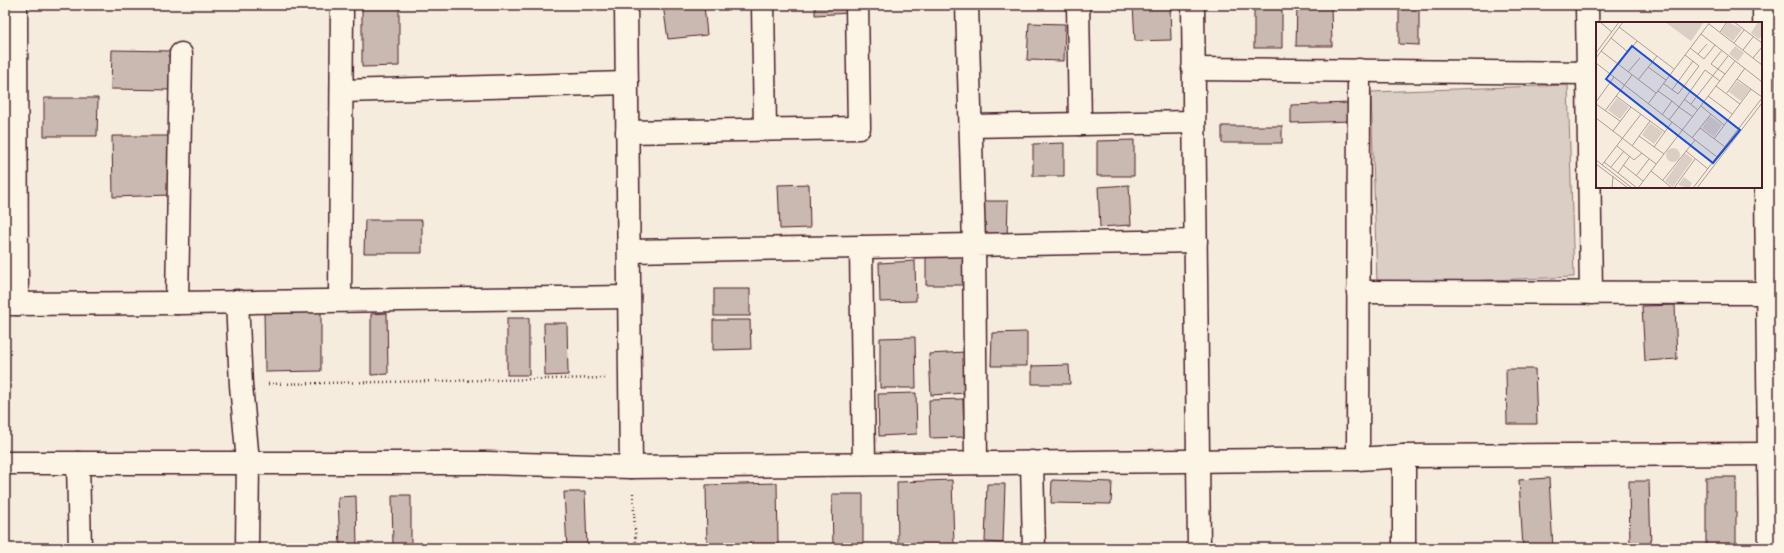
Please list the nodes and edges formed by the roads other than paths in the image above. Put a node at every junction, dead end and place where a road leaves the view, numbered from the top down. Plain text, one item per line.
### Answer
1 (16, 5) edge
2 (342, 5) edge
3 (626, 5) edge
4 (763, 5) edge
5 (857, 5) edge
6 (967, 5) edge
7 (1078, 5) edge
8 (1193, 5) edge
9 (1587, 5) edge
10 (1764, 5) edge
11 (181, 54) dead end
12 (1193, 68) junction
13 (1359, 70) junction
14 (1588, 73) junction
15 (627, 83) junction
16 (11, 90) edge
17 (342, 91) junction
18 (1194, 122) junction
19 (1080, 124) junction
20 (971, 126) junction
21 (765, 129) junction
22 (627, 132) junction
23 (1196, 241) junction
24 (974, 246) junction
25 (861, 247) junction
26 (629, 251) junction
27 (1358, 292) junction
28 (1591, 293) junction
29 (1767, 293) junction
30 (629, 297) junction
31 (340, 300) junction
32 (237, 301) junction
33 (177, 303) junction
34 (11, 304) edge
35 (1770, 454) junction
36 (1404, 456) junction
37 (1358, 459) junction
38 (1198, 460) junction
39 (248, 462) junction
40 (1032, 462) junction
41 (5, 463) edge
42 (78, 463) junction
43 (976, 463) junction
44 (864, 464) junction
45 (631, 467) junction
46 (80, 548) edge
47 (247, 548) edge
48 (1034, 548) edge
49 (1199, 548) edge
50 (1404, 548) edge
51 (1770, 548) edge

1 - 16 street
2 - 17 street
3 - 15 street
4 - 21 street
5 - 21 street
6 - 20 street
7 - 19 street
8 - 12 street
9 - 14 street
10 - 29 street
11 - 33 street
12 - 13 street
12 - 18 street
13 - 14 street
13 - 27 street
14 - 28 street
15 - 17 street
15 - 22 street
16 - 34 street
17 - 31 street
18 - 19 street
18 - 23 street
19 - 20 street
20 - 24 street
21 - 22 street
22 - 26 street
23 - 24 street
23 - 38 street
24 - 25 street
24 - 43 street
25 - 26 street
25 - 44 street
26 - 30 street
27 - 28 street
27 - 37 street
28 - 29 street
29 - 35 street
30 - 31 street
30 - 45 street
31 - 32 street
32 - 33 street
32 - 39 street
33 - 34 street
35 - 36 street
35 - 51 street
36 - 37 street
36 - 50 street
37 - 38 street
38 - 40 street
38 - 49 street
39 - 42 street
39 - 45 street
39 - 47 street
40 - 43 street
40 - 48 street
41 - 42 street
42 - 46 street
43 - 44 street
44 - 45 street

